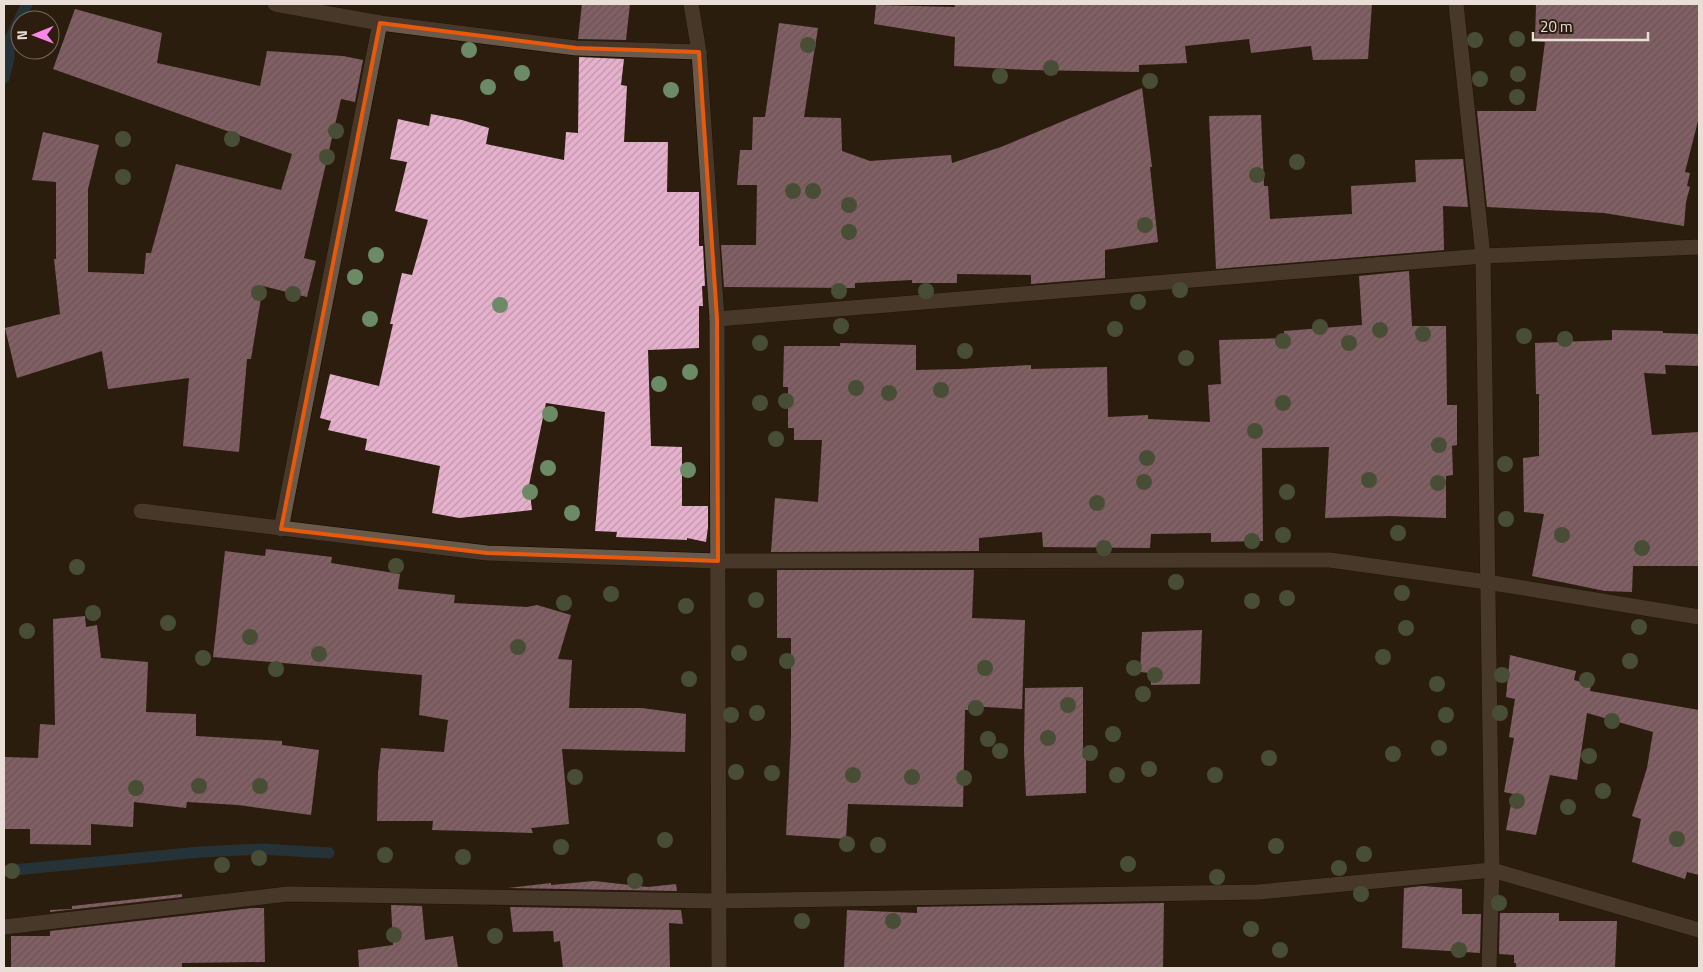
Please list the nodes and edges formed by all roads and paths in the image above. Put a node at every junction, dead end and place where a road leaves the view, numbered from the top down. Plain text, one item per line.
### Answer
1 (275, 4) edge
2 (691, 4) edge
3 (1456, 4) edge
4 (380, 22) junction
5 (699, 52) junction
6 (1699, 247) edge
7 (1484, 256) junction
8 (717, 318) junction
9 (141, 511) dead end
10 (281, 529) junction
11 (718, 561) junction
12 (1487, 582) junction
13 (1699, 617) edge
14 (1492, 870) junction
15 (718, 901) junction
16 (4, 926) edge
17 (1699, 930) edge
18 (720, 968) edge
19 (1489, 968) edge

1 - 4 street
2 - 5 street
3 - 7 street
4 - 5 street
4 - 10 street
5 - 8 street
6 - 7 street
7 - 8 street
7 - 12 street
8 - 11 street
9 - 10 street
10 - 11 street
11 - 12 street
11 - 15 street
12 - 13 street
12 - 14 street
14 - 15 street
14 - 17 street
14 - 19 street
15 - 16 street
15 - 18 street

